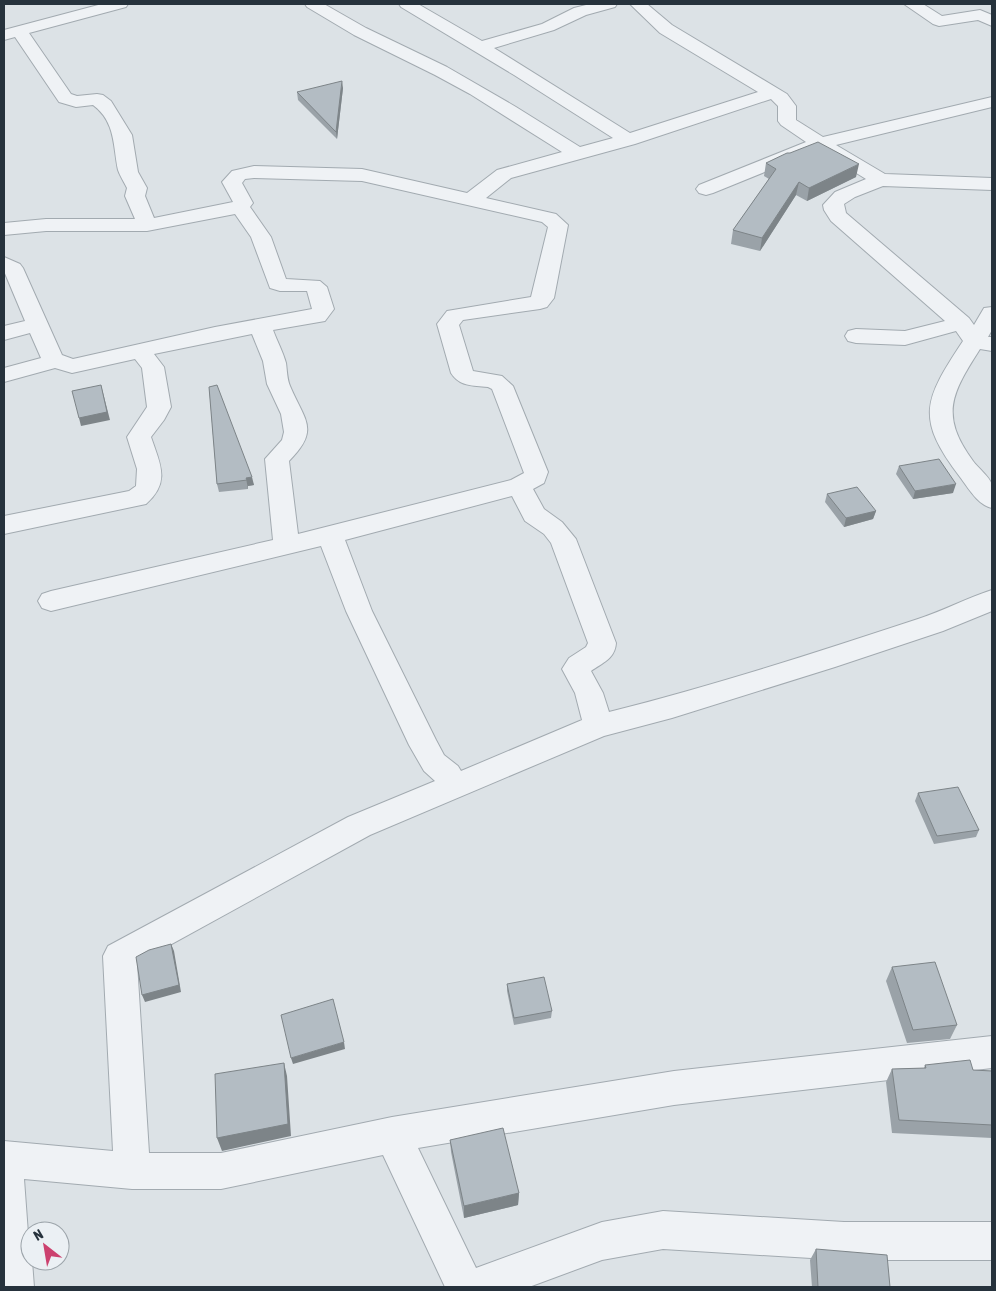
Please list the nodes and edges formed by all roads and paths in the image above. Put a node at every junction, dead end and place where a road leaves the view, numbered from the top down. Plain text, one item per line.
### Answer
1 (120, 4) edge
2 (313, 4) edge
3 (407, 4) edge
4 (609, 4) edge
5 (638, 4) edge
6 (912, 4) edge
7 (992, 21) edge
8 (11, 33) edge
9 (480, 47) junction
10 (773, 93) junction
11 (992, 102) edge
12 (628, 140) junction
13 (819, 143) junction
14 (577, 154) junction
15 (881, 180) junction
16 (992, 184) edge
17 (706, 189) dead end
18 (471, 200) junction
19 (240, 207) junction
20 (147, 225) junction
21 (4, 229) edge
22 (4, 262) edge
23 (992, 314) edge
24 (960, 323) junction
25 (38, 325) junction
26 (260, 326) junction
27 (4, 334) edge
28 (856, 336) dead end
29 (984, 343) edge
30 (140, 351) junction
31 (55, 362) junction
32 (4, 375) edge
33 (519, 486) junction
34 (992, 500) edge
35 (4, 525) edge
36 (330, 535) junction
37 (286, 544) junction
38 (992, 600) edge
39 (50, 601) dead end
40 (598, 726) junction
41 (455, 788) junction
42 (992, 1052) edge
43 (392, 1135) junction
44 (4, 1159) edge
45 (4, 1165) edge
46 (132, 1171) junction
47 (992, 1241) edge
48 (15, 1287) edge
49 (465, 1287) edge
50 (477, 1287) edge

1 - 8 street
2 - 14 street
3 - 9 street
4 - 9 street
5 - 10 street
6 - 7 street
8 - 20 street
9 - 12 street
10 - 12 street
10 - 13 street
11 - 13 street
12 - 14 street
13 - 15 street
13 - 17 street
14 - 18 street
15 - 16 street
15 - 24 street
18 - 19 street
18 - 33 street
19 - 20 street
19 - 26 street
20 - 21 street
22 - 25 street
23 - 29 street
24 - 28 street
24 - 29 street
25 - 27 street
25 - 31 street
26 - 30 street
26 - 37 street
29 - 34 street
30 - 31 street
30 - 35 street
31 - 32 street
33 - 36 street
33 - 40 street
36 - 37 street
36 - 41 street
37 - 39 street
38 - 40 street
40 - 41 street
41 - 46 street
42 - 43 street
43 - 46 street
43 - 49 street
44 - 46 street
45 - 48 street
47 - 50 street

